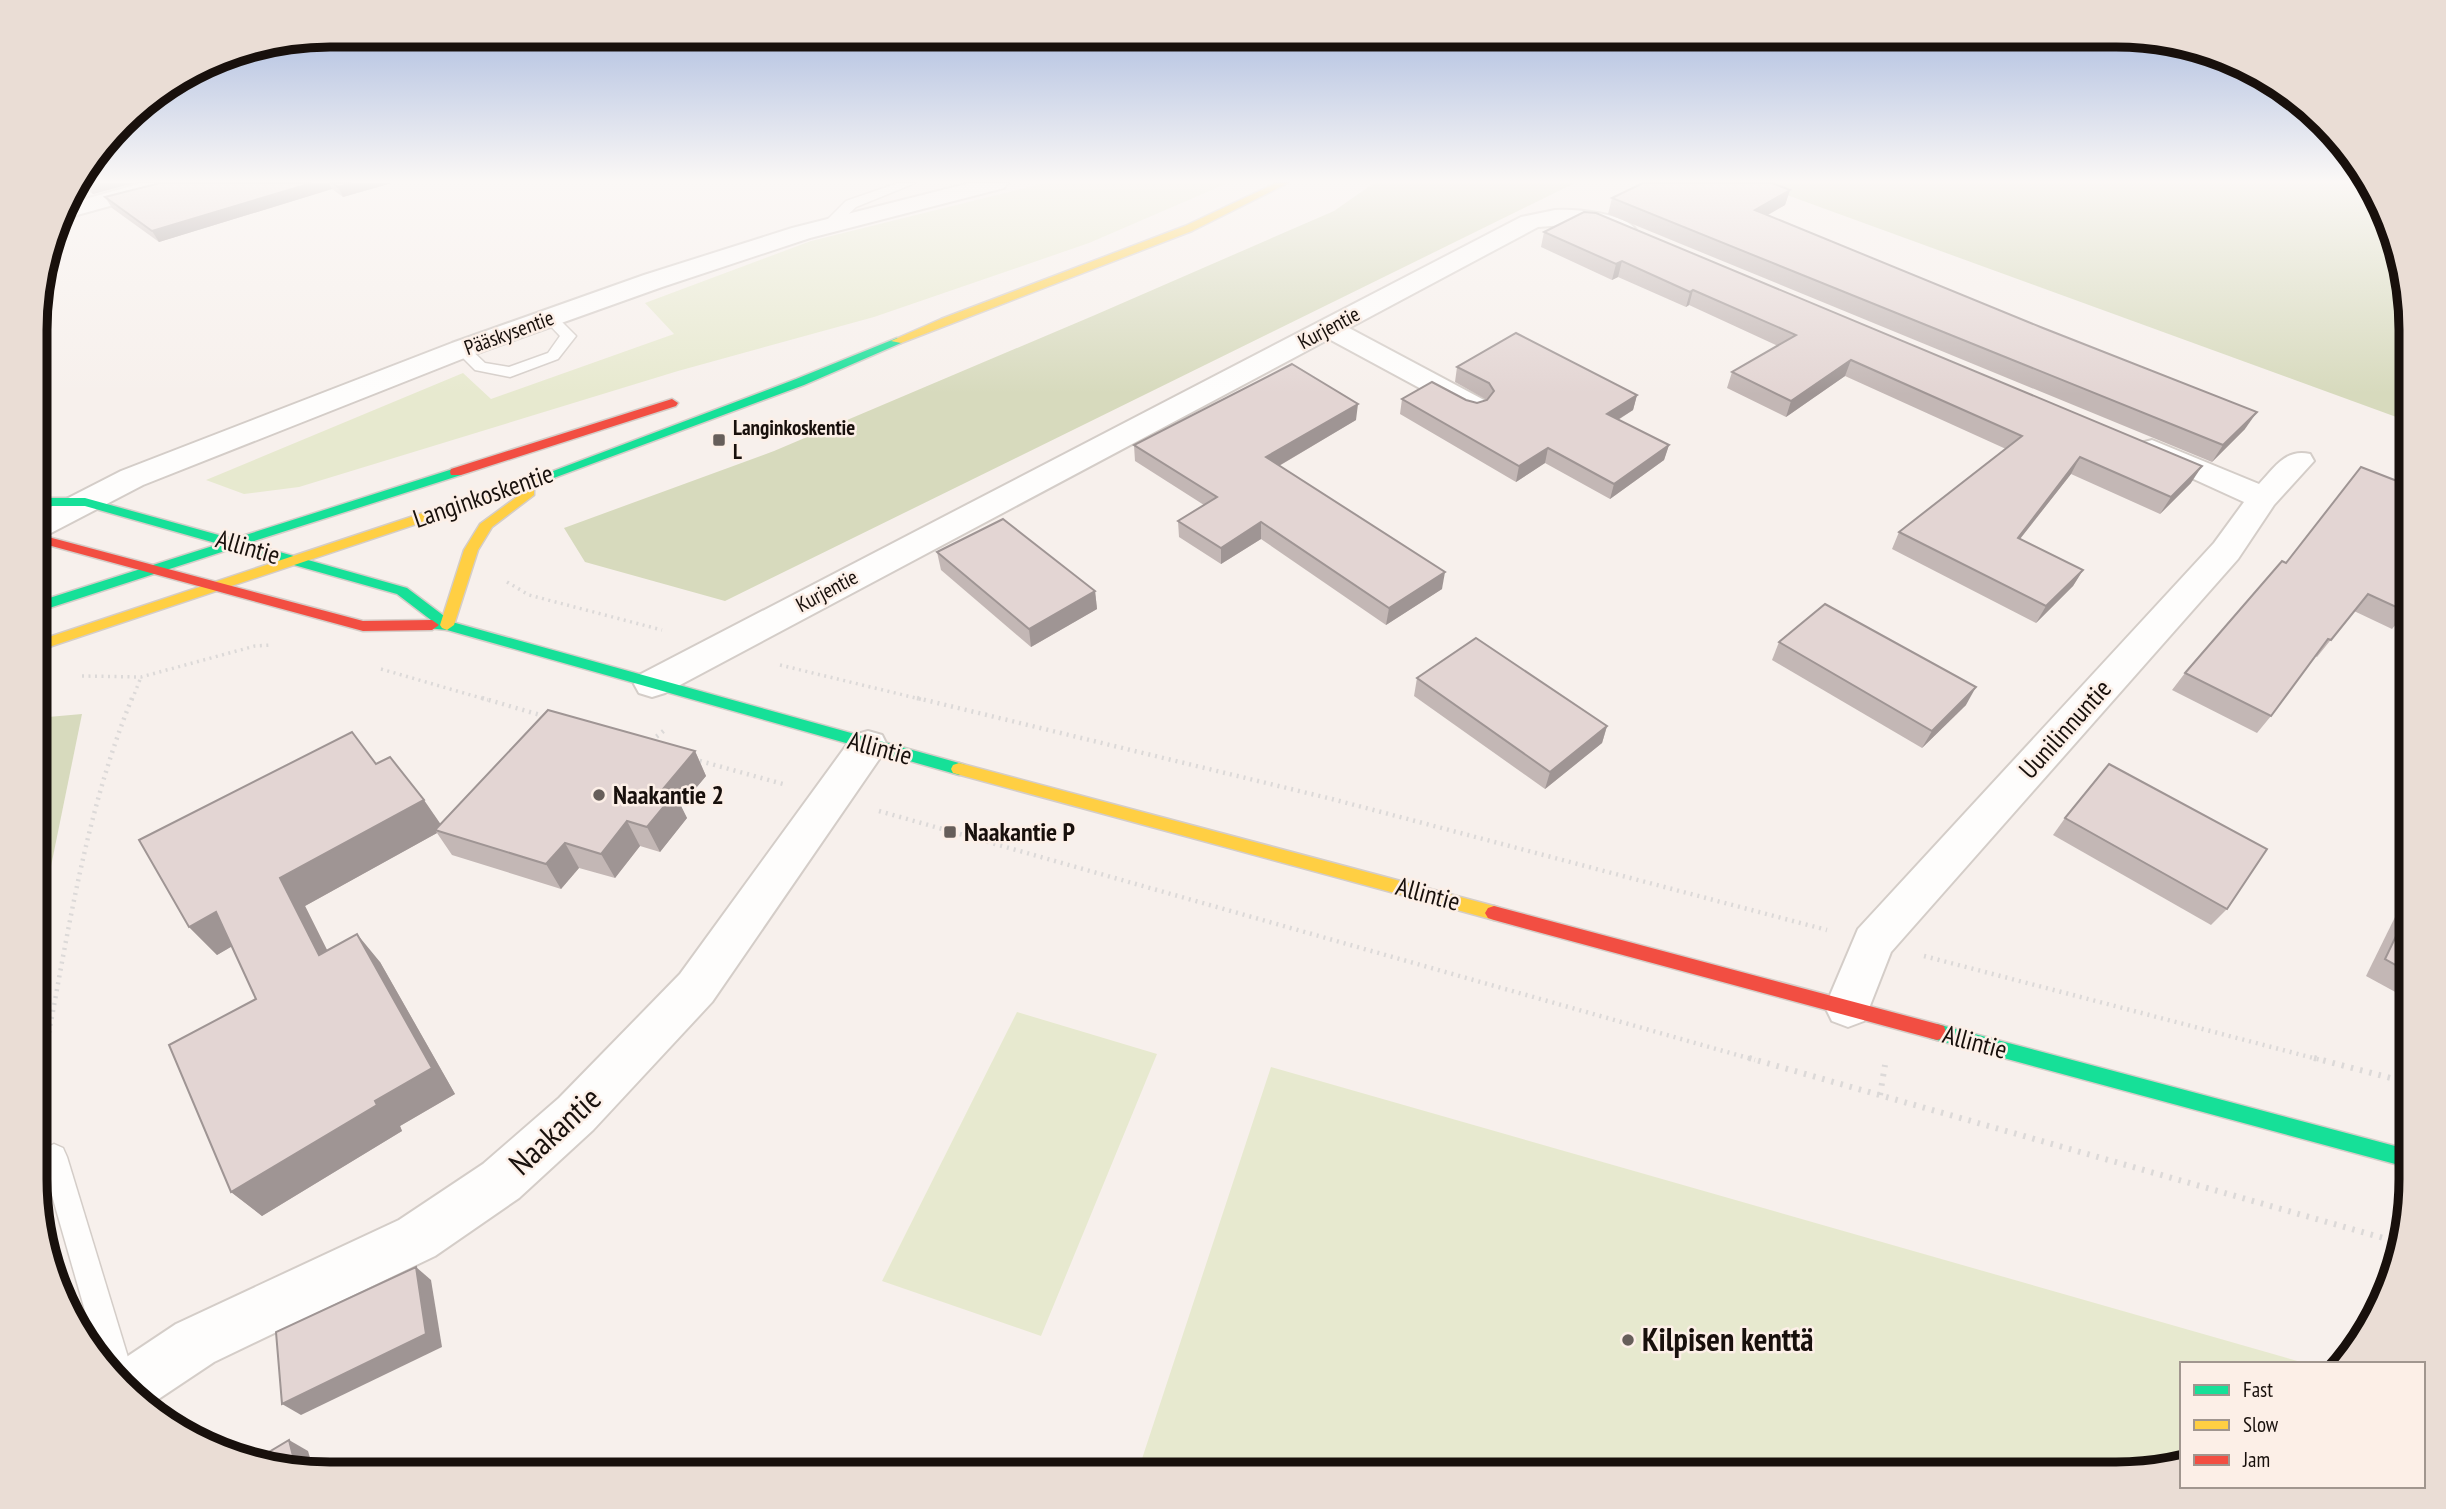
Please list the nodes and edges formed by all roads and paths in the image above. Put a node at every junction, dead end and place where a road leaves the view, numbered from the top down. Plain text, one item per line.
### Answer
1 (740, 253) edge
2 (1128, 253) edge
3 (1472, 253) edge
4 (550, 318) junction
5 (1328, 328) junction
6 (923, 330) junction
7 (462, 349) junction
8 (809, 360) dead end
9 (693, 396) dead end
10 (1474, 406) edge
11 (2131, 441) edge
12 (2299, 461) dead end
13 (548, 475) junction
14 (2263, 498) junction
15 (47, 502) edge
16 (85, 502) junction
17 (47, 522) edge
18 (47, 541) edge
19 (235, 544) junction
20 (294, 560) junction
21 (155, 569) junction
22 (503, 577) dead end
23 (216, 586) junction
24 (47, 604) edge
25 (447, 625) junction
26 (47, 643) edge
27 (722, 646) junction
28 (371, 666) dead end
29 (141, 677) dead end
30 (652, 684) junction
31 (554, 719) edge
32 (868, 744) junction
33 (645, 745) edge
34 (659, 749) edge
35 (685, 757) edge
36 (831, 798) junction
37 (1872, 942) junction
38 (1848, 1007) junction
39 (47, 1047) edge
40 (2399, 1080) edge
41 (47, 1114) edge
42 (2399, 1156) edge
43 (54, 1157) joint
44 (2392, 1240) edge
45 (115, 1362) edge
46 (135, 1383) edge

1 - 4 street, Pääskysentie
2 - 6 street, Langinkoskentie
3 - 5 street, Kurjentie
4 - 7 street, Pääskysentie
4 - 7 lane
5 - 10 street
5 - 27 street, Kurjentie
6 - 8 street, Langinkoskentie
6 - 13 street, Langinkoskentie
7 - 16 street, Pääskysentie
9 - 19 street, Langinkoskentie
11 - 14 street
12 - 14 street, Uunilinnuntie
13 - 20 street, Langinkoskentie
13 - 25 street
14 - 37 street, Uunilinnuntie
15 - 16 street, Allintie
16 - 17 street, Pääskysentie
16 - 19 street, Allintie
18 - 21 street, Allintie
19 - 20 street, Allintie
19 - 21 street, Langinkoskentie
20 - 23 street, Langinkoskentie
20 - 25 street, Allintie
21 - 23 street, Allintie
21 - 24 street, Langinkoskentie
22 - 27 path
23 - 25 street, Allintie
23 - 26 street, Langinkoskentie
25 - 30 street, Allintie
27 - 30 street, Kurjentie
27 - 37 path
28 - 31 path
29 - 39 path
30 - 32 street, Allintie
32 - 36 street, Naakantie
32 - 38 street, Allintie
33 - 34 path
35 - 36 path
36 - 44 path
36 - 46 street, Naakantie
37 - 38 street, Uunilinnuntie
37 - 40 path
38 - 42 street, Allintie
41 - 43 path
43 - 45 lane

